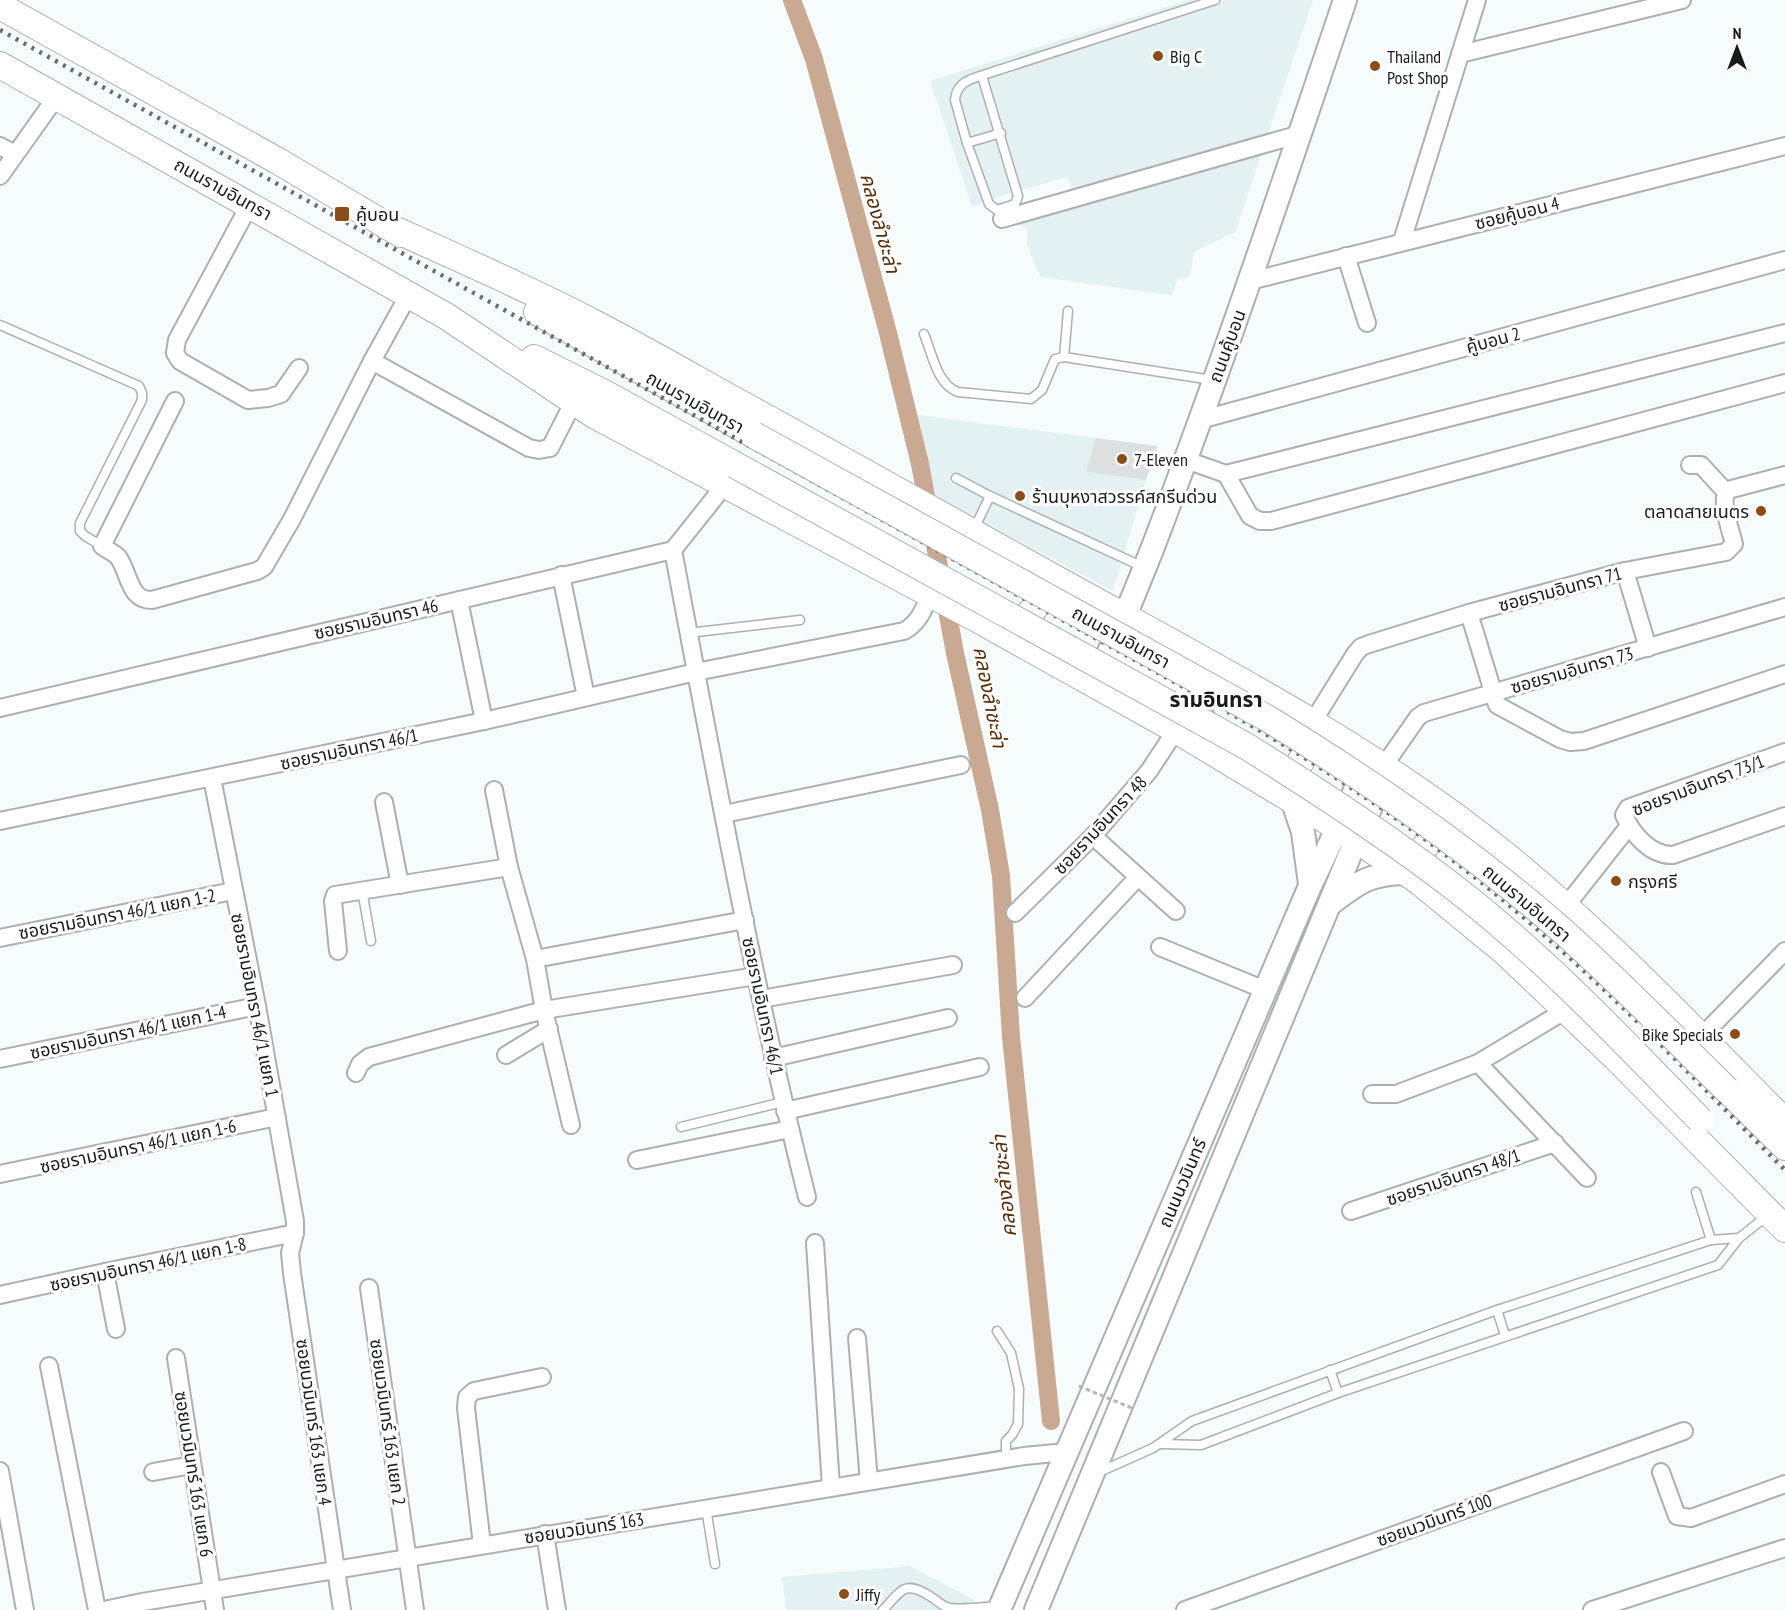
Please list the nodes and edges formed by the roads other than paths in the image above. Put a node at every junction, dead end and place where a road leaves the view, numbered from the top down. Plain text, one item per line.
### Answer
1 (1215, 0) edge
2 (1345, 0) edge
3 (1477, 0) edge
4 (1682, 0) edge
5 (0, 6) edge
6 (1460, 54) junction
7 (0, 65) edge
8 (982, 76) junction
9 (57, 96) junction
10 (1001, 133) junction
11 (1300, 134) junction
12 (967, 143) junction
13 (1785, 146) edge
14 (7, 150) edge
15 (0, 176) edge
16 (250, 204) junction
17 (1002, 219) dead end
18 (387, 226) junction
19 (1402, 241) junction
20 (1347, 256) junction
21 (1785, 260) edge
22 (1250, 280) junction
23 (409, 294) junction
24 (1068, 311) dead end
25 (446, 316) junction
26 (1367, 323) dead end
27 (0, 325) edge
28 (1785, 333) edge
29 (924, 334) dead end
30 (1064, 357) junction
31 (372, 361) junction
32 (299, 368) dead end
33 (1214, 380) junction
34 (1785, 383) edge
35 (175, 401) dead end
36 (574, 401) junction
37 (1200, 420) junction
38 (1186, 460) junction
39 (1690, 465) dead end
40 (1226, 474) junction
41 (730, 475) junction
42 (1785, 475) edge
43 (956, 478) dead end
44 (1726, 492) junction
45 (990, 496) junction
46 (964, 528) junction
47 (102, 546) junction
48 (673, 550) junction
49 (1036, 568) junction
50 (1146, 568) junction
51 (1625, 571) junction
52 (561, 575) junction
53 (934, 596) junction
54 (459, 600) junction
55 (1785, 607) edge
56 (1469, 614) junction
57 (1126, 616) junction
58 (800, 620) dead end
59 (999, 631) junction
60 (688, 633) junction
61 (1113, 644) junction
62 (1648, 648) junction
63 (696, 672) junction
64 (1785, 674) edge
65 (1093, 685) junction
66 (1492, 693) junction
67 (586, 697) junction
68 (0, 708) edge
69 (1305, 719) junction
70 (484, 721) junction
71 (1176, 730) junction
72 (1785, 752) edge
73 (1219, 757) junction
74 (961, 765) dead end
75 (1380, 765) junction
76 (212, 778) junction
77 (1257, 779) junction
78 (494, 790) dead end
79 (1292, 799) junction
80 (384, 802) dead end
81 (724, 814) junction
82 (1785, 816) edge
83 (0, 821) edge
84 (1629, 826) junction
85 (1476, 832) junction
86 (1347, 833) junction
87 (1093, 836) junction
88 (509, 867) junction
89 (1138, 877) junction
90 (1411, 877) junction
91 (400, 885) junction
92 (1310, 886) junction
93 (362, 890) junction
94 (233, 891) junction
95 (1329, 905) junction
96 (1566, 906) junction
97 (1176, 911) dead end
98 (1015, 913) dead end
99 (745, 920) junction
100 (0, 938) edge
101 (371, 941) dead end
102 (1160, 947) dead end
103 (338, 951) dead end
104 (1785, 951) edge
105 (536, 959) junction
106 (954, 965) dead end
107 (756, 976) junction
108 (1265, 990) junction
109 (1024, 998) dead end
110 (761, 999) junction
111 (256, 1006) junction
112 (544, 1010) junction
113 (1566, 1010) junction
114 (948, 1018) dead end
115 (549, 1029) junction
116 (1701, 1037) junction
117 (506, 1055) dead end
118 (773, 1058) junction
119 (0, 1059) edge
120 (1478, 1063) junction
121 (980, 1067) dead end
122 (356, 1073) dead end
123 (1372, 1094) dead end
124 (784, 1106) junction
125 (277, 1117) junction
126 (1785, 1122) edge
127 (571, 1125) dead end
128 (681, 1127) dead end
129 (790, 1129) junction
130 (1555, 1143) junction
131 (1785, 1147) edge
132 (637, 1160) dead end
133 (0, 1174) edge
134 (1587, 1178) dead end
135 (1696, 1192) dead end
136 (807, 1197) dead end
137 (1351, 1211) dead end
138 (1780, 1217) edge
139 (295, 1233) junction
140 (1739, 1238) junction
141 (1711, 1240) junction
142 (815, 1244) dead end
143 (105, 1272) junction
144 (369, 1288) dead end
145 (0, 1295) edge
146 (1497, 1311) junction
147 (116, 1329) dead end
148 (997, 1331) dead end
149 (1505, 1335) junction
150 (857, 1338) dead end
151 (176, 1358) dead end
152 (49, 1366) dead end
153 (1330, 1370) junction
154 (542, 1377) dead end
155 (1338, 1393) junction
156 (1684, 1431) dead end
157 (1161, 1444) junction
158 (1066, 1452) junction
159 (1006, 1459) junction
160 (192, 1465) junction
161 (0, 1471) edge
162 (153, 1472) dead end
163 (1661, 1472) dead end
164 (1093, 1475) junction
165 (868, 1481) junction
166 (1785, 1484) edge
167 (831, 1487) junction
168 (3, 1507) edge
169 (706, 1508) junction
170 (545, 1534) junction
171 (483, 1545) junction
172 (1785, 1548) edge
173 (406, 1557) junction
174 (715, 1564) dead end
175 (335, 1570) junction
176 (212, 1590) junction
177 (1000, 1608) edge
178 (947, 1609) edge
179 (25, 1610) edge
180 (97, 1610) edge
181 (104, 1610) edge
182 (215, 1610) edge
183 (342, 1610) edge
184 (414, 1610) edge
185 (557, 1610) edge
186 (883, 1610) edge
187 (1036, 1610) edge
188 (1185, 1610) edge
189 (1592, 1610) edge

1 - 8 lane
2 - 11 main road, ถนนคู้บอน
3 - 6 street
4 - 6 street
5 - 18 main road, ถนนรามอินทรา
6 - 19 street
7 - 9 main road, ถนนรามอินทรา
8 - 10 lane
8 - 12 lane
9 - 14 street
9 - 16 main road, ถนนรามอินทรา
10 - 12 lane
10 - 12 lane
11 - 17 street
11 - 22 main road, ถนนคู้บอน
13 - 19 street, ซอยคู้บอน 4
14 - 15 street
16 - 23 main road, ถนนรามอินทรา
16 - 32 street
18 - 46 main road, ถนนรามอินทรา
18 - 131 main road, ถนนรามอินทรา, bridge
19 - 20 street, ซอยคู้บอน 4
20 - 22 street, ซอยคู้บอน 4
20 - 26 street
21 - 37 street, คู้บอน 2
22 - 33 main road, ถนนคู้บอน
23 - 25 main road, ถนนรามอินทรา
23 - 31 street
24 - 30 lane
25 - 36 main road, ถนนรามอินทรา
25 - 41 main road, ถนนรามอินทรา
27 - 47 lane
28 - 40 street
29 - 30 lane
30 - 33 lane
31 - 36 street
31 - 47 street
33 - 37 main road, ถนนคู้บอน
34 - 40 street
35 - 47 street
36 - 41 main road, ถนนรามอินทรา
37 - 38 main road, ถนนคู้บอน
38 - 40 street
38 - 50 main road, ถนนคู้บอน
39 - 44 street
41 - 48 street
41 - 53 main road, ถนนรามอินทรา
41 - 138 main road, ถนนรามอินทรา, bridge
42 - 44 street
43 - 45 lane
44 - 51 street, ซอยรามอินทรา 71
45 - 46 lane
45 - 50 lane
46 - 49 main road, ถนนรามอินทรา
48 - 52 street, ซอยรามอินทรา 46
48 - 60 street
49 - 57 main road, ถนนรามอินทรา
49 - 59 main road
50 - 57 main road, ถนนคู้บอน
51 - 56 street, ซอยรามอินทรา 71
51 - 62 street
52 - 54 street, ซอยรามอินทรา 46
52 - 67 street
53 - 59 main road, ถนนรามอินทรา
53 - 63 street, ซอยรามอินทรา 46/1
54 - 68 street, ซอยรามอินทรา 46
54 - 70 street
55 - 62 street, ซอยรามอินทรา 73
56 - 66 street
56 - 69 street, ซอยรามอินทรา 71
57 - 61 main road, ถนนคู้บอน
57 - 69 main road, ถนนรามอินทรา
58 - 60 lane
59 - 65 main road, ถนนรามอินทรา
60 - 63 street
61 - 65 main road, ถนนคู้บอน
61 - 73 main road
62 - 66 street, ซอยรามอินทรา 73
63 - 67 street, ซอยรามอินทรา 46/1
63 - 81 street, ซอยรามอินทรา 46/1
64 - 66 street
65 - 71 main road, ถนนรามอินทรา
66 - 75 street, ซอยรามอินทรา 73
67 - 70 street, ซอยรามอินทรา 46/1
69 - 75 main road, ถนนรามอินทรา
69 - 77 main road
70 - 76 street, ซอยรามอินทรา 46/1
71 - 73 main road, ถนนรามอินทรา
71 - 87 street, ซอยรามอินทรา 48
72 - 84 street, ซอยรามอินทรา 73/1
73 - 77 main road, ถนนรามอินทรา
74 - 81 street
75 - 85 main road, ถนนรามอินทรา
75 - 86 main road, ถนนนวมินทร์
76 - 83 street, ซอยรามอินทรา 46/1
76 - 94 street, ซอยรามอินทรา 46/1 แยก 1
77 - 79 main road, ถนนรามอินทรา
78 - 88 street
79 - 86 main road, ถนนรามอินทรา
79 - 92 main road
80 - 91 street
81 - 99 street, ซอยรามอินทรา 46/1
82 - 84 street, ซอยรามอินทรา 73/1
84 - 96 street, ซอยรามอินทรา 73/1
85 - 90 main road
85 - 96 main road, ถนนรามอินทรา
86 - 90 main road, ถนนรามอินทรา
86 - 92 main road, ถนนนวมินทร์
86 - 95 main road, ถนนนวมินทร์
87 - 89 street
87 - 98 street, ซอยรามอินทรา 48
88 - 91 street
88 - 105 street
89 - 97 street
89 - 109 street
90 - 95 main road
90 - 113 main road, ถนนรามอินทรา
91 - 93 street
92 - 108 main road, ถนนนวมินทร์
93 - 101 lane
93 - 103 street
94 - 100 street, ซอยรามอินทรา 46/1 แยก 1-2
94 - 111 street, ซอยรามอินทรา 46/1 แยก 1
95 - 164 main road, ถนนนวมินทร์
96 - 116 main road, ถนนรามอินทรา
99 - 105 street
99 - 107 street, ซอยรามอินทรา 46/1
102 - 108 street
104 - 116 street
105 - 112 street
106 - 110 street
107 - 110 street, ซอยรามอินทรา 46/1
107 - 112 street
108 - 158 main road, ถนนนวมินทร์
110 - 118 street, ซอยรามอินทรา 46/1
111 - 119 street, ซอยรามอินทรา 46/1 แยก 1-4
111 - 125 street, ซอยรามอินทรา 46/1 แยก 1
112 - 115 street
112 - 122 street
113 - 120 street
113 - 138 main road, ถนนรามอินทรา
114 - 118 street
115 - 117 street
115 - 127 street
116 - 126 main road, ถนนรามอินทรา
118 - 124 street, ซอยรามอินทรา 46/1
120 - 123 street
120 - 130 street
121 - 124 street
124 - 128 lane
124 - 129 street, ซอยรามอินทรา 46/1
125 - 133 street, ซอยรามอินทรา 46/1 แยก 1-6
125 - 139 street, ซอยรามอินทรา 46/1 แยก 1
129 - 132 street
129 - 136 street, ซอยรามอินทรา 46/1
130 - 134 street
130 - 137 street, ซอยรามอินทรา 48/1
135 - 141 lane
138 - 140 lane
139 - 143 street, ซอยรามอินทรา 46/1 แยก 1-8
139 - 175 street, ซอยนวมินทร์ 163 แยก 4
140 - 141 lane
140 - 149 lane
141 - 146 lane
142 - 167 street
143 - 145 street, ซอยรามอินทรา 46/1 แยก 1-8
143 - 147 street
144 - 173 street, ซอยนวมินทร์ 163 แยก 2
146 - 149 lane
146 - 153 lane
148 - 159 lane
149 - 155 lane
150 - 165 street
151 - 160 street, ซอยนวมินทร์ 163 แยก 6
152 - 180 street
153 - 155 lane
153 - 157 lane
154 - 171 street
155 - 157 lane
156 - 188 street, ซอยนวมินทร์ 100
157 - 164 lane
158 - 159 street, ซอยนวมินทร์ 163
158 - 177 main road, ถนนนวมินทร์
159 - 165 street, ซอยนวมินทร์ 163
160 - 162 street
160 - 176 street, ซอยนวมินทร์ 163 แยก 6
161 - 168 street
163 - 166 street
164 - 187 main road, ถนนนวมินทร์
165 - 167 street, ซอยนวมินทร์ 163
167 - 169 street, ซอยนวมินทร์ 163
168 - 179 street
169 - 170 street, ซอยนวมินทร์ 163
169 - 174 lane
170 - 171 street, ซอยนวมินทร์ 163
170 - 185 street
171 - 173 street, ซอยนวมินทร์ 163
172 - 189 street
173 - 175 street, ซอยนวมินทร์ 163
173 - 184 street, ซอยนวมินทร์ 163 แยก 2
175 - 176 street, ซอยนวมินทร์ 163
175 - 183 street, ซอยนวมินทร์ 163 แยก 4
176 - 181 street, ซอยนวมินทร์ 163
176 - 182 street, ซอยนวมินทร์ 163 แยก 6
177 - 178 lane
178 - 186 lane

